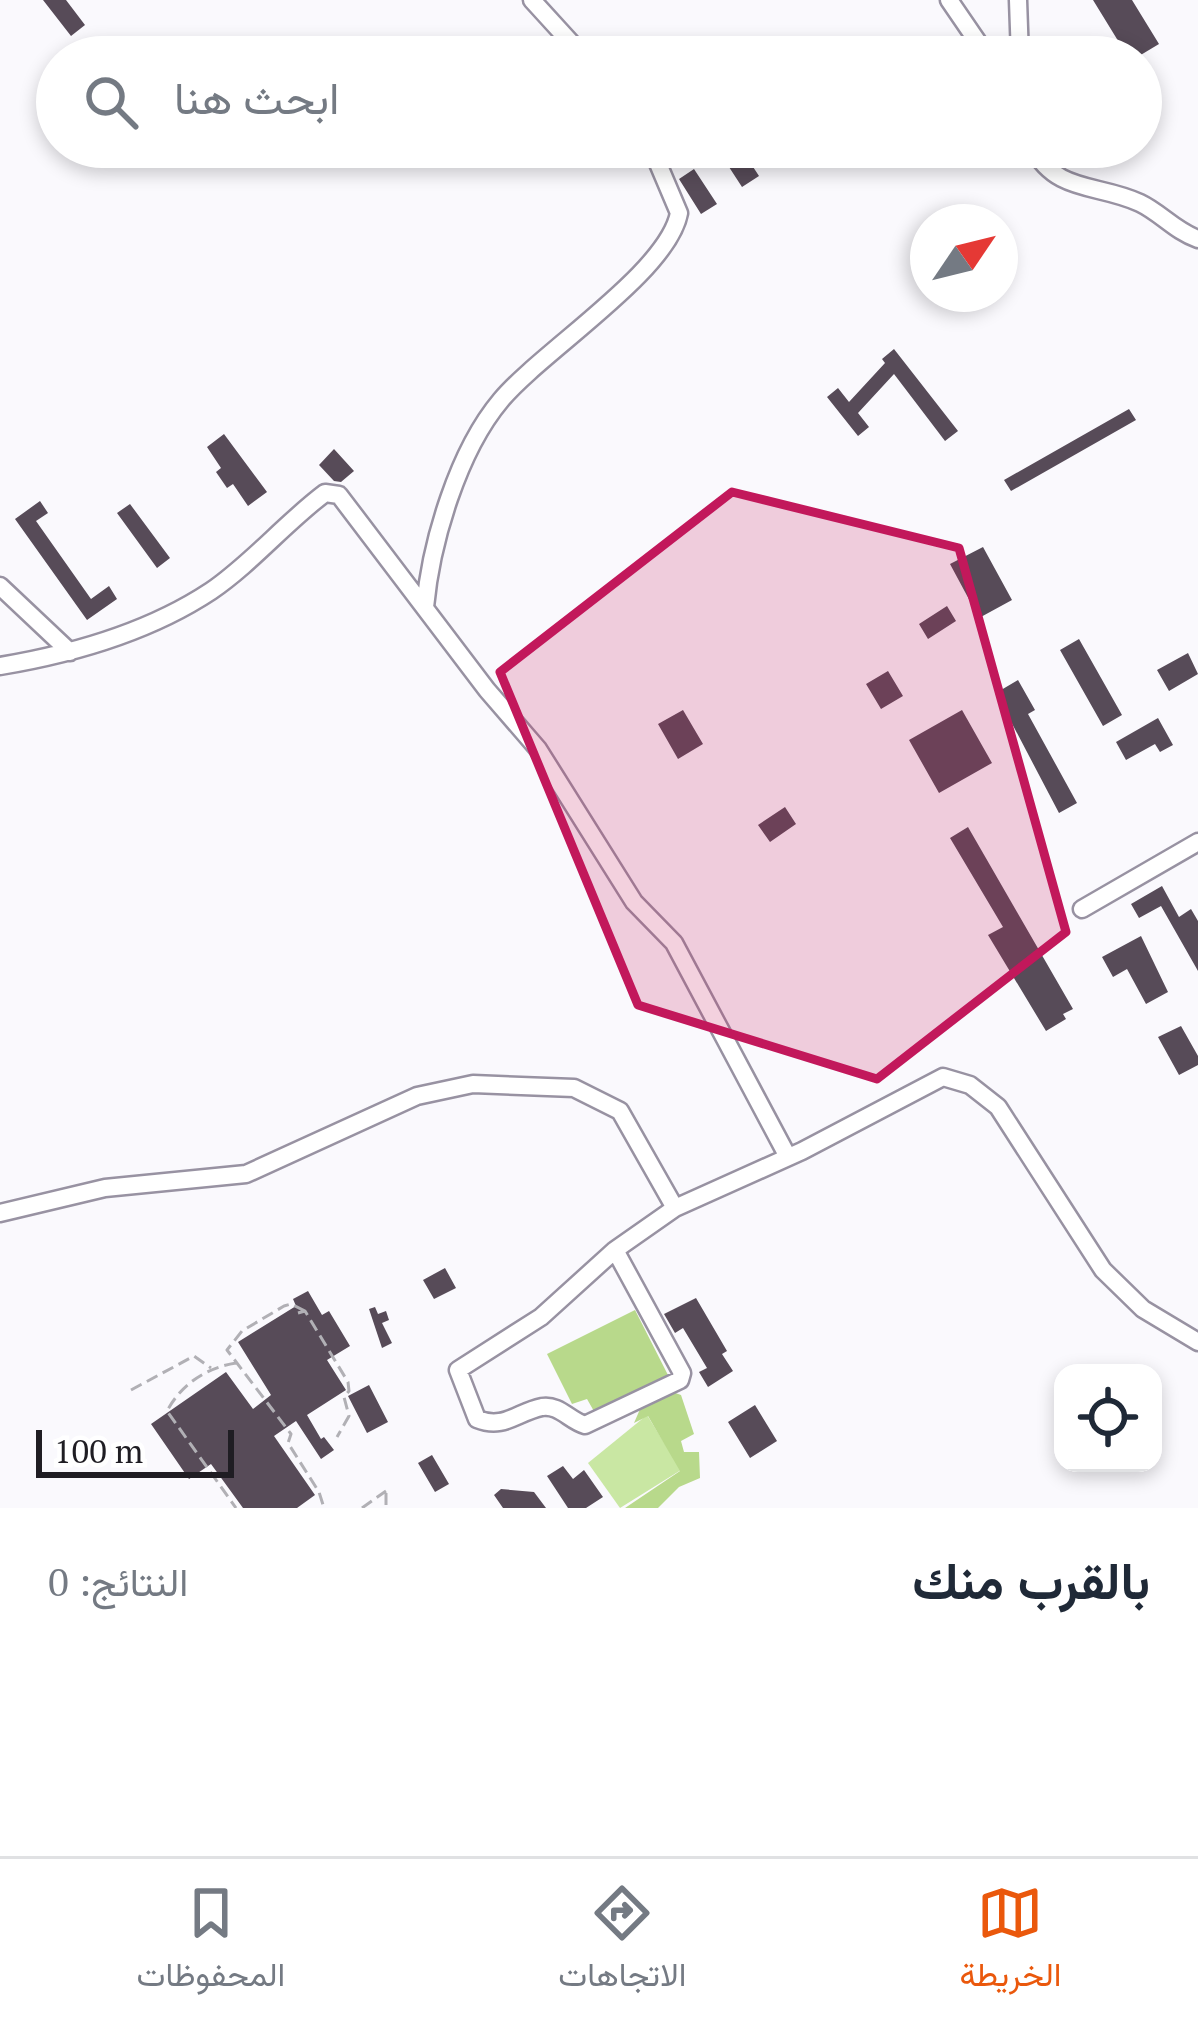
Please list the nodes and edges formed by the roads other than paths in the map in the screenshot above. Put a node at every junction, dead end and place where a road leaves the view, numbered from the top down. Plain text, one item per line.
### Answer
1 (532, 0) edge
2 (949, 0) edge
3 (1018, 0) edge
4 (565, 36) edge
5 (974, 36) edge
6 (1019, 36) edge
7 (660, 168) edge
8 (1043, 168) edge
9 (1198, 239) edge
10 (0, 586) edge
11 (424, 607) junction
12 (70, 652) junction
13 (0, 666) edge
14 (1198, 842) edge
15 (1082, 909) dead end
16 (788, 1156) junction
17 (675, 1208) junction
18 (0, 1213) edge
19 (615, 1250) junction
20 (1198, 1342) edge

1 - 4 street
2 - 5 street
3 - 6 street
7 - 11 street
8 - 9 street
10 - 12 street
11 - 12 street
11 - 16 street
12 - 13 street
14 - 15 street
16 - 17 street
16 - 20 street
17 - 18 street
17 - 19 street
19 - 19 street

